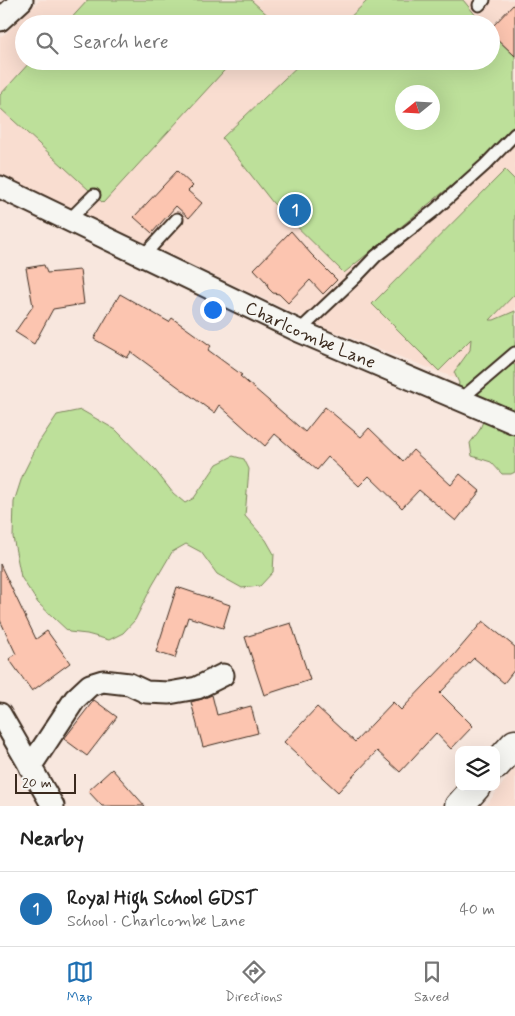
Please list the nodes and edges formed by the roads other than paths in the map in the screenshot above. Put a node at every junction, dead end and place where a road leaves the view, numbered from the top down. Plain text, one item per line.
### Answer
1 (22, 0) edge
2 (0, 20) edge
3 (515, 134) edge
4 (0, 187) edge
5 (94, 195) dead end
6 (177, 219) dead end
7 (69, 220) junction
8 (143, 256) junction
9 (299, 331) junction
10 (515, 354) edge
11 (460, 400) junction
12 (515, 423) edge
13 (222, 675) dead end
14 (0, 714) edge
15 (515, 744) edge
16 (500, 761) edge
17 (30, 767) junction
18 (473, 791) edge
19 (52, 806) edge
20 (460, 806) edge

1 - 2 street
3 - 9 lane
4 - 7 street, Charlcombe Lane
5 - 7 lane
6 - 8 lane
7 - 8 street, Charlcombe Lane
8 - 9 street, Charlcombe Lane
9 - 11 street, Charlcombe Lane
10 - 11 lane
11 - 12 street, Charlcombe Lane
13 - 17 street
14 - 17 street
15 - 16 street
17 - 19 street
18 - 20 street

